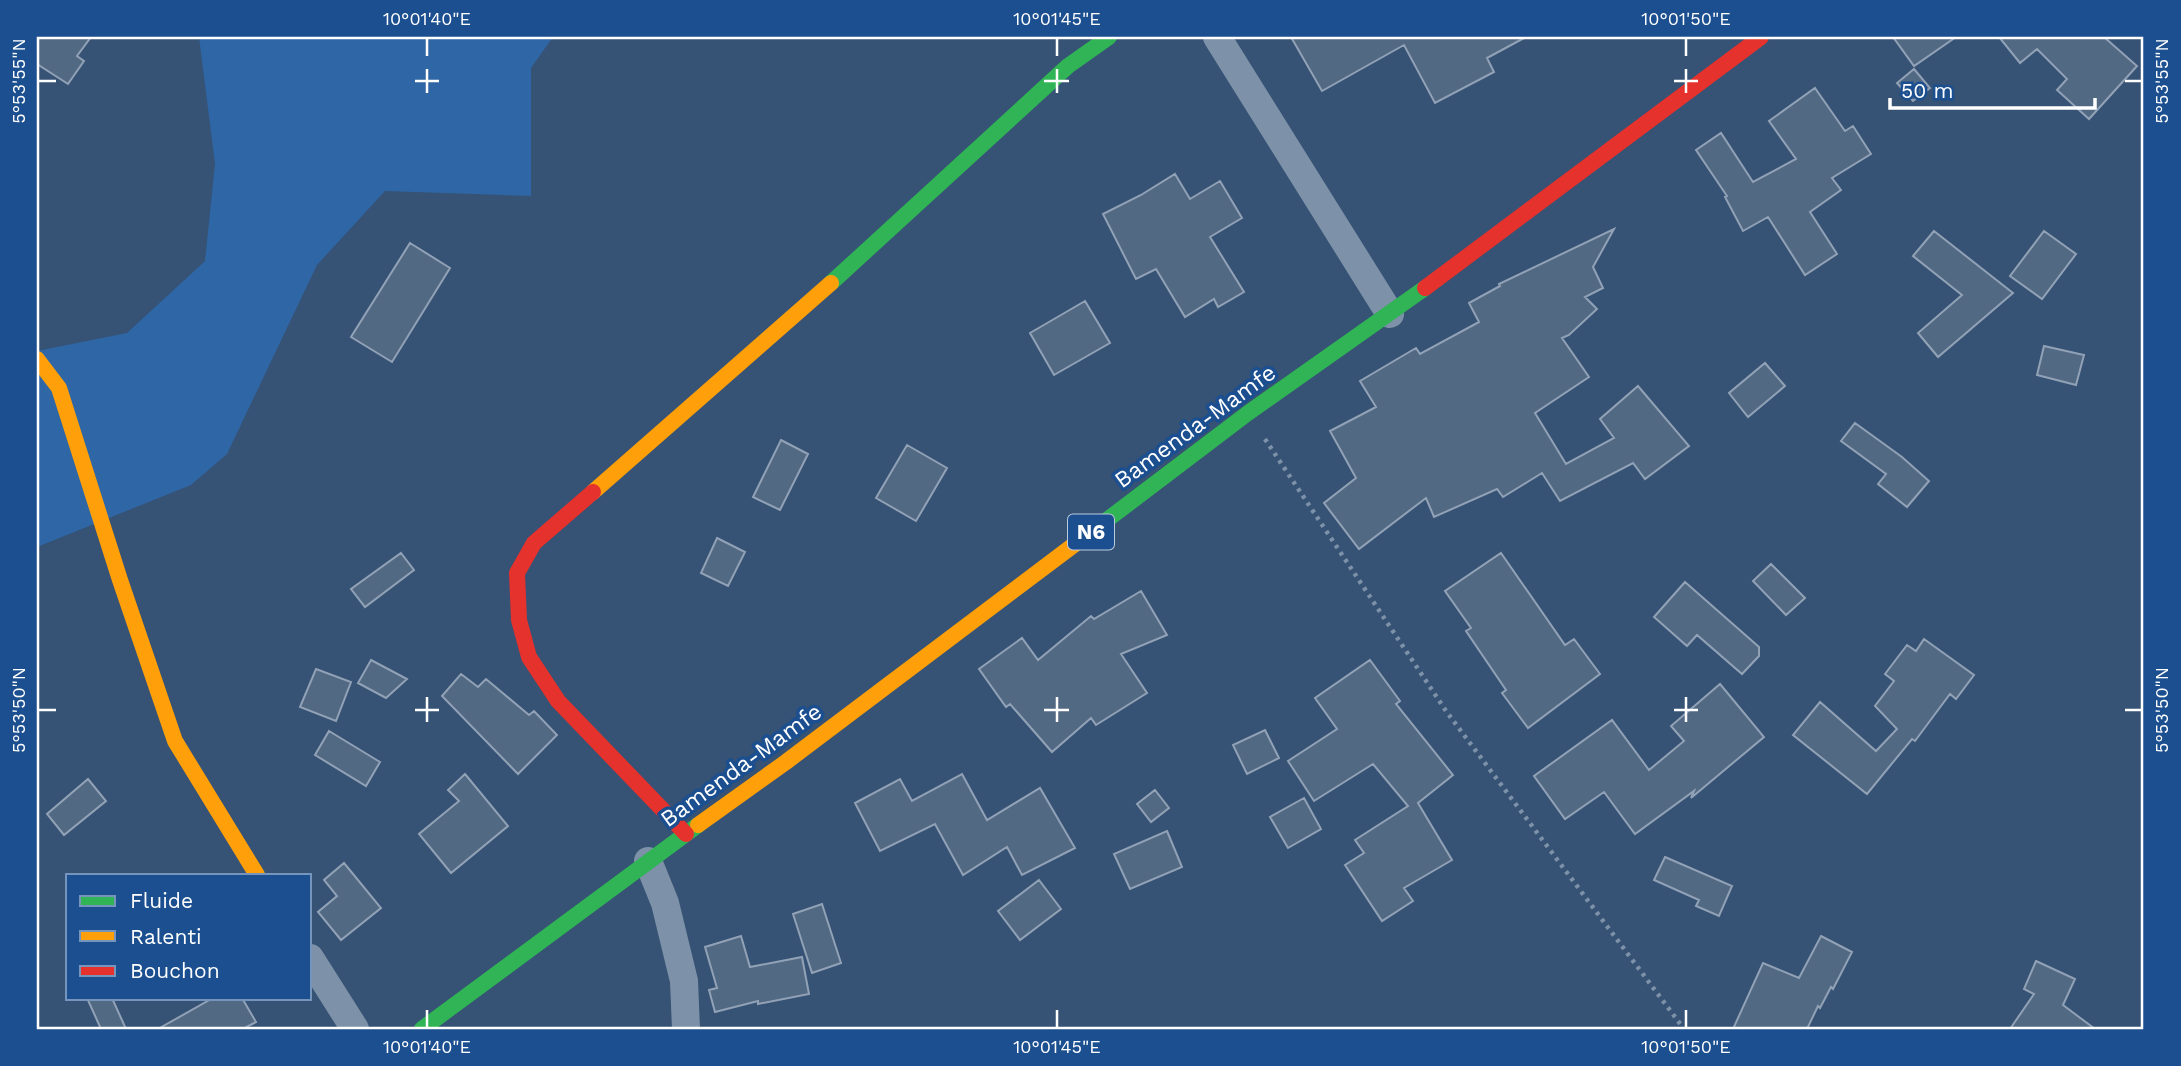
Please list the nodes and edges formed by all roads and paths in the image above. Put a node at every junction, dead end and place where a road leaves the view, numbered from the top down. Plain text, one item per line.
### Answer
1 (1109, 37) edge
2 (1217, 37) edge
3 (1761, 37) edge
4 (1390, 314) junction
5 (37, 359) edge
6 (1248, 413) junction
7 (686, 834) junction
8 (648, 861) junction
9 (256, 874) edge
10 (312, 961) edge
11 (355, 1029) edge
12 (422, 1029) edge
13 (685, 1029) edge
14 (1684, 1029) edge

1 - 7 main road
2 - 4 street
3 - 4 main road, Bamenda-Mamfe / N6
4 - 6 main road, Bamenda-Mamfe / N6
5 - 9 main road
6 - 7 main road, Bamenda-Mamfe / N6
6 - 14 path
7 - 8 main road, Bamenda-Mamfe / N6
8 - 12 main road, Bamenda-Mamfe / N6
8 - 13 street
10 - 11 street

